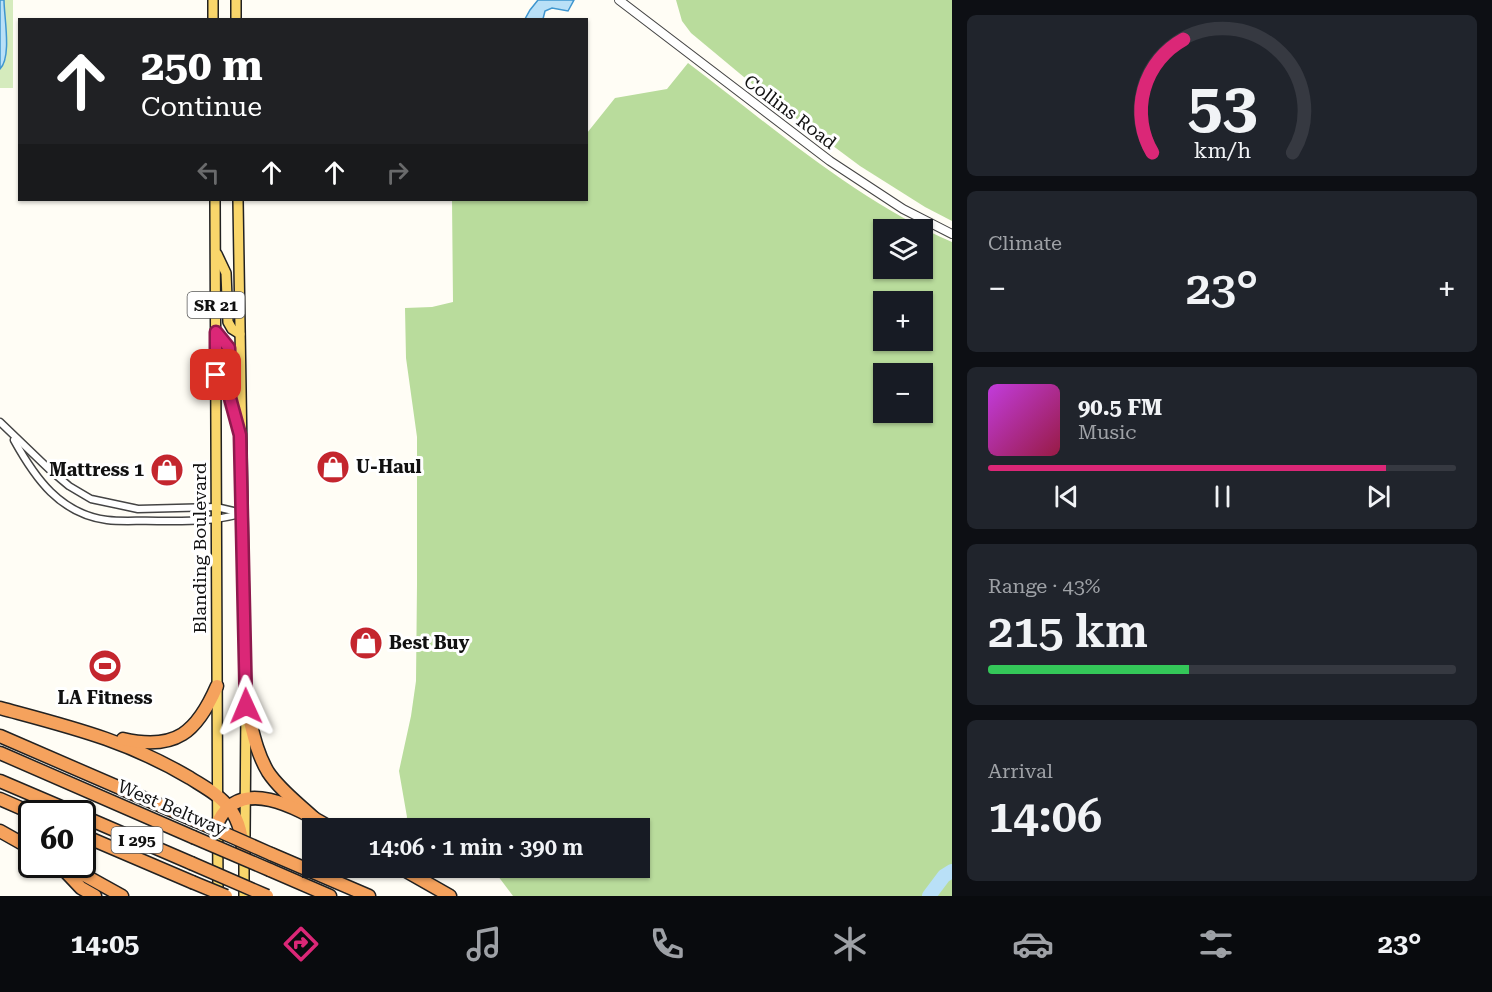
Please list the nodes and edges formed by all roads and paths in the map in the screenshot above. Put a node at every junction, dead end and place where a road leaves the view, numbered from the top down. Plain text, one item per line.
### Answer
1 (213, 0) edge
2 (236, 0) edge
3 (619, 0) edge
4 (213, 18) edge
5 (236, 18) edge
6 (215, 201) edge
7 (238, 201) edge
8 (952, 234) edge
9 (215, 249) junction
10 (216, 332) junction
11 (240, 334) junction
12 (0, 422) edge
13 (11, 434) junction
14 (240, 435) junction
15 (216, 507) junction
16 (242, 513) junction
17 (216, 520) junction
18 (217, 686) junction
19 (246, 706) junction
20 (0, 708) edge
21 (88, 731) junction
22 (0, 736) edge
23 (0, 753) edge
24 (0, 781) edge
25 (218, 797) junction
26 (0, 799) edge
27 (246, 799) junction
28 (45, 800) edge
29 (18, 807) edge
30 (229, 807) junction
31 (314, 818) joint
32 (96, 822) edge
33 (218, 822) junction
34 (0, 831) edge
35 (18, 841) edge
36 (96, 841) edge
37 (244, 857) junction
38 (71, 878) edge
39 (90, 878) edge
40 (418, 878) edge
41 (94, 896) edge
42 (122, 896) edge
43 (218, 896) edge
44 (226, 896) edge
45 (244, 896) edge
46 (267, 896) edge
47 (330, 896) edge
48 (369, 896) edge
49 (450, 896) edge

1 - 4 main road
2 - 5 main road
3 - 8 street, Collins Road
6 - 9 main road, Blanding Boulevard / SR 21
7 - 11 main road, SR 21
9 - 10 main road, Blanding Boulevard / SR 21
9 - 11 main road
10 - 14 main road
10 - 15 main road, Blanding Boulevard / SR 21
11 - 14 main road, SR 21
12 - 13 street
13 - 15 street
13 - 17 street
14 - 16 main road, SR 21
15 - 16 street
15 - 17 main road, Blanding Boulevard / SR 21
16 - 17 street
16 - 19 main road, SR 21
17 - 18 main road, Blanding Boulevard / SR 21
18 - 21 highway
18 - 25 main road, Blanding Boulevard / SR 21
19 - 27 main road, SR 21
19 - 31 highway
20 - 21 highway
21 - 25 highway
22 - 48 highway, bridge
23 - 47 highway, West Beltway / I 295, bridge
24 - 28 highway
25 - 30 highway
25 - 33 main road, Blanding Boulevard / SR 21
26 - 29 highway
27 - 30 highway
27 - 31 highway
27 - 37 main road, SR 21
30 - 33 highway
30 - 37 highway
32 - 46 highway, I 295, bridge
33 - 43 main road, Blanding Boulevard / SR 21
34 - 35 highway
36 - 44 highway, bridge
37 - 45 main road, SR 21
38 - 41 highway
39 - 42 highway
40 - 49 highway

